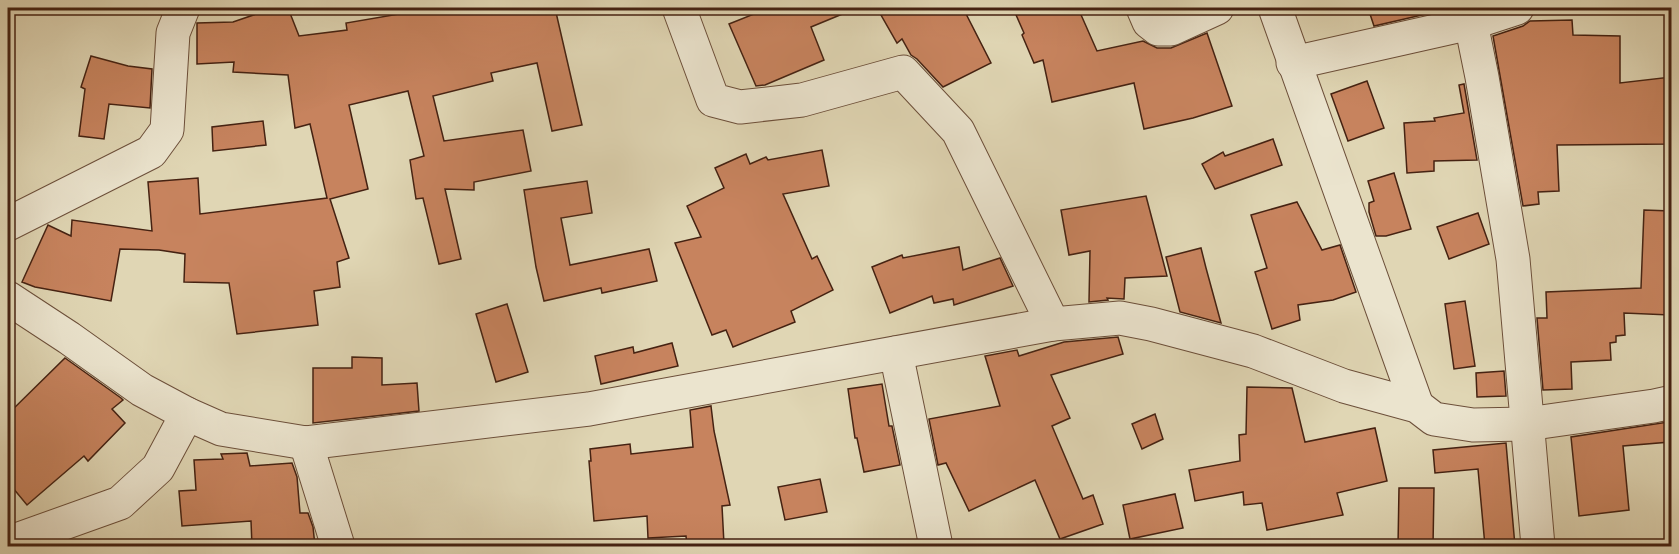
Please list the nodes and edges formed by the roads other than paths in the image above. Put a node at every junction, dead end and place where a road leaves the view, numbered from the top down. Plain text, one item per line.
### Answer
1 (183, 8) edge
2 (679, 8) edge
3 (1143, 8) edge
4 (1217, 8) edge
5 (1275, 8) edge
6 (1517, 8) edge
7 (1468, 15) edge
8 (1293, 63) junction
9 (8, 224) edge
10 (8, 298) edge
11 (1053, 324) junction
12 (896, 353) junction
13 (1671, 402) edge
14 (1417, 406) junction
15 (187, 414) junction
16 (1527, 424) junction
17 (306, 443) junction
18 (8, 543) edge
19 (338, 546) edge
20 (936, 546) edge
21 (1538, 546) edge

1 - 9 street
2 - 11 street
3 - 4 street
5 - 8 street
6 - 7 street
7 - 8 street
7 - 16 street
8 - 14 street
10 - 15 street
11 - 12 street
11 - 14 street
12 - 17 street
12 - 20 street
13 - 16 street
14 - 16 street
15 - 17 street
15 - 18 street
16 - 21 street
17 - 19 street

